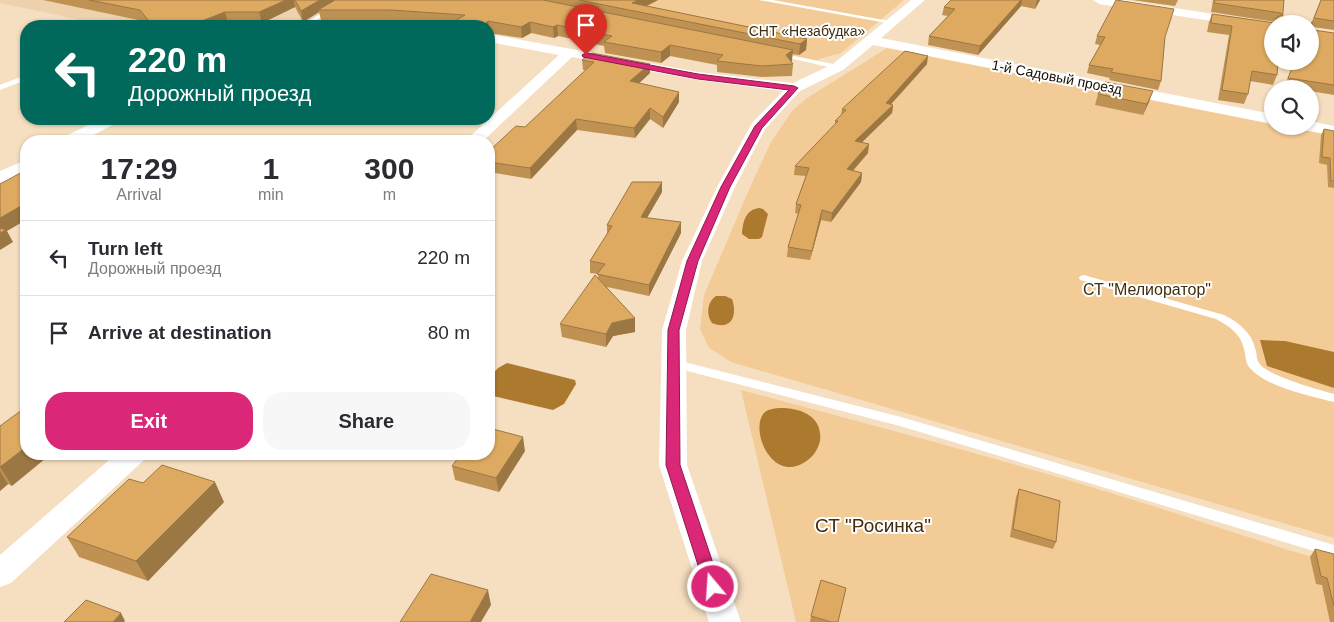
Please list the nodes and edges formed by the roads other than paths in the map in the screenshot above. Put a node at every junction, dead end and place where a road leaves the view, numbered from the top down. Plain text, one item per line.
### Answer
1 (348, 0) edge
2 (762, 0) edge
3 (920, 0) edge
4 (1100, 0) edge
5 (312, 20) edge
6 (892, 22) junction
7 (1264, 25) edge
8 (495, 39) edge
9 (870, 40) junction
10 (570, 52) junction
11 (772, 53) edge
12 (838, 66) junction
13 (20, 80) edge
14 (0, 88) edge
15 (794, 88) junction
16 (1264, 117) edge
17 (495, 120) edge
18 (101, 125) edge
19 (490, 125) edge
20 (1319, 128) edge
21 (1334, 131) edge
22 (81, 135) edge
23 (479, 135) edge
24 (20, 167) edge
25 (0, 178) edge
26 (1084, 278) dead end
27 (672, 363) junction
28 (1334, 398) edge
29 (126, 460) edge
30 (1334, 551) edge
31 (0, 574) edge
32 (725, 622) edge

1 - 5 lane
2 - 6 lane
3 - 6 street
4 - 7 street
6 - 9 street
8 - 10 street
9 - 12 street
9 - 16 street, 1-й Садовый проезд
10 - 15 street
10 - 17 street
11 - 12 lane
12 - 15 street
13 - 14 lane
15 - 27 street
18 - 22 street
19 - 23 street
20 - 21 street
24 - 25 street
26 - 28 lane
27 - 30 lane
27 - 32 street
29 - 31 street

